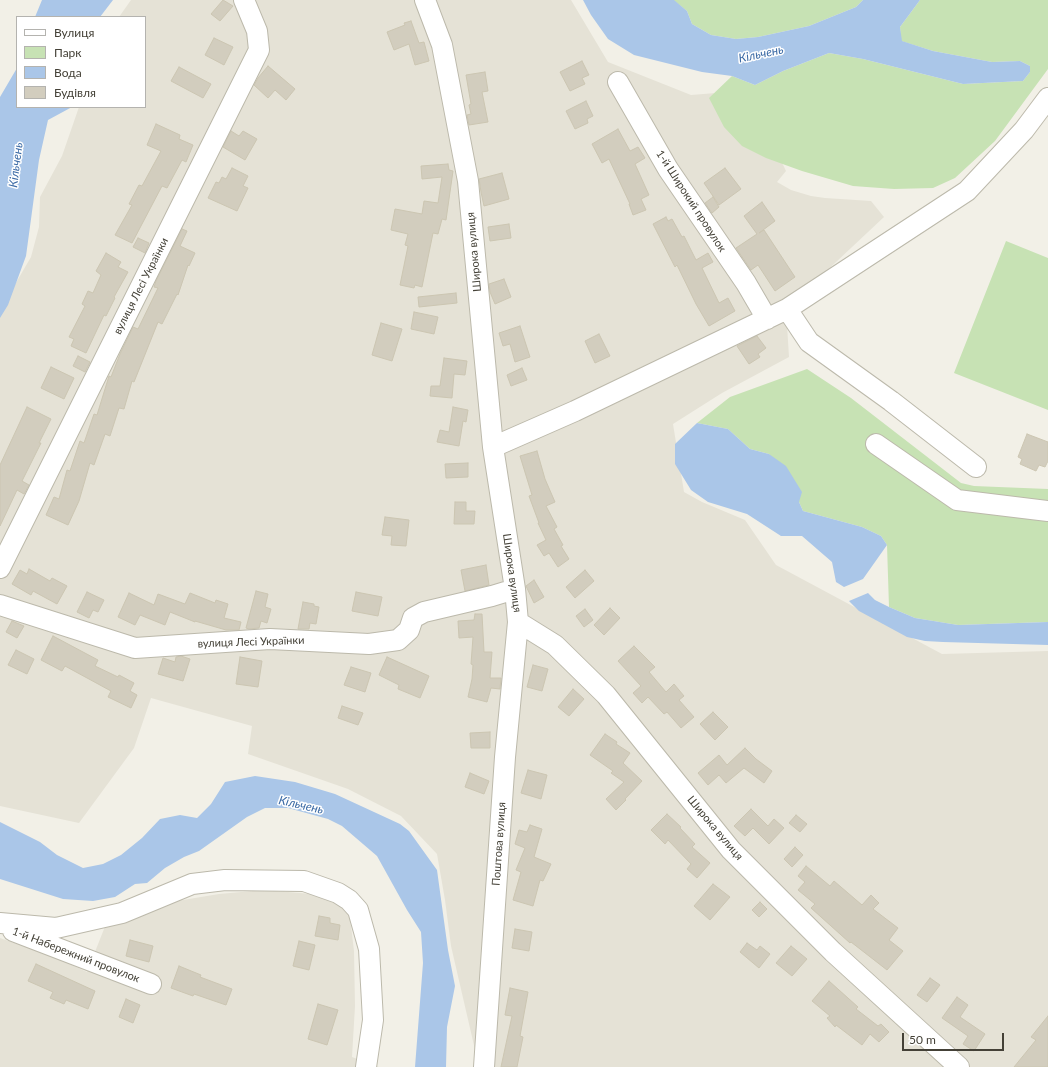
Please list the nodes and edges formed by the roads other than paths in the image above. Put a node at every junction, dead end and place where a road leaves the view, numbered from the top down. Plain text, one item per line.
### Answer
1 (244, 0) edge
2 (425, 0) edge
3 (618, 82) dead end
4 (1048, 98) edge
5 (787, 309) junction
6 (767, 318) junction
7 (876, 444) dead end
8 (493, 447) junction
9 (976, 466) dead end
10 (1048, 511) edge
11 (0, 568) edge
12 (515, 589) junction
13 (0, 605) edge
14 (518, 622) junction
15 (0, 924) edge
16 (151, 984) dead end
17 (366, 1067) edge
18 (484, 1067) edge
19 (959, 1067) edge

1 - 11 street, вулиця Лесі Українки
2 - 8 street, Широка вулиця
3 - 6 street, 1-й Широкий провулок
4 - 5 street
5 - 6 street
5 - 9 street
6 - 8 street
7 - 10 street
8 - 12 street, Широка вулиця
12 - 13 street, вулиця Лесі Українки
12 - 14 street, Широка вулиця
14 - 18 street, Поштова вулиця
14 - 19 street, Широка вулиця
15 - 16 street, 1-й Набережний провулок
15 - 17 street

